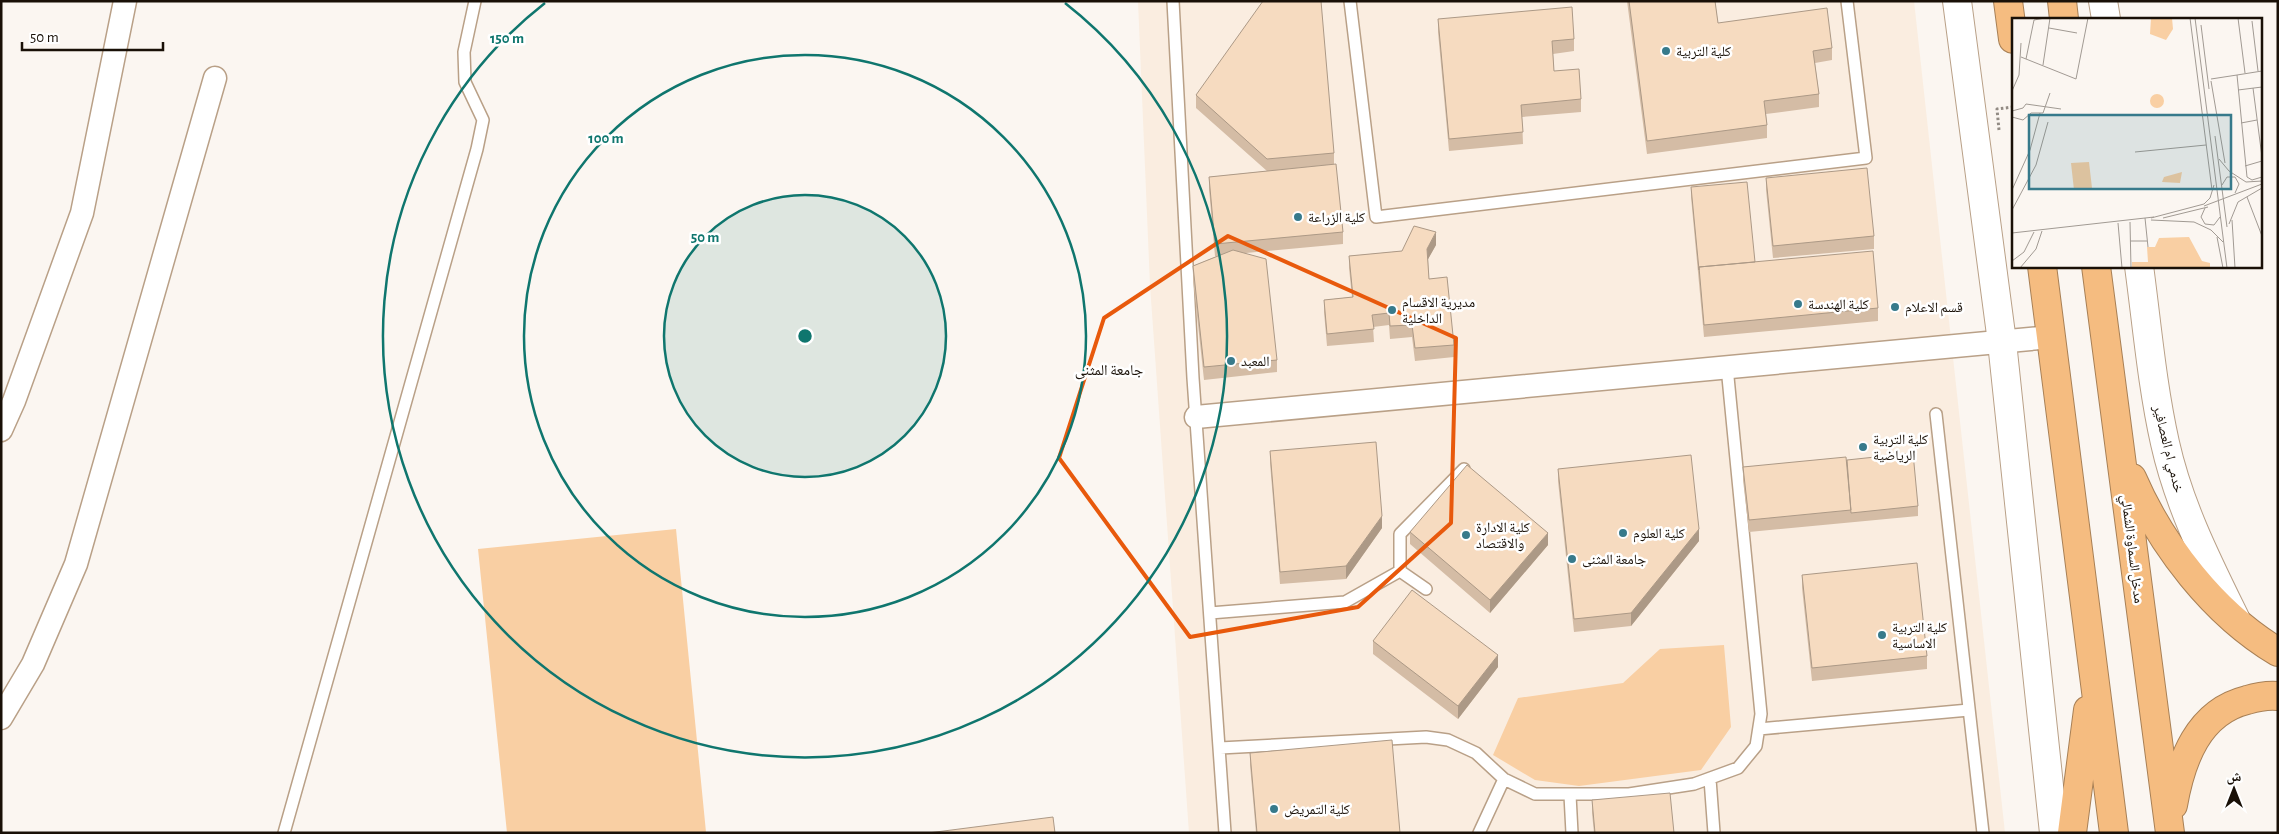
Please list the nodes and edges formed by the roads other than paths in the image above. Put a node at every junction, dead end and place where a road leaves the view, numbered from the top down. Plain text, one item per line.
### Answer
1 (124, 1) edge
2 (475, 1) edge
3 (1173, 1) edge
4 (1350, 1) edge
5 (1847, 1) edge
6 (1957, 1) edge
7 (2008, 1) edge
8 (2062, 1) edge
9 (2103, 1) edge
10 (2064, 18) edge
11 (2106, 18) edge
12 (2012, 31) edge
13 (215, 78) dead end
14 (2042, 268) edge
15 (2096, 268) edge
16 (2139, 268) edge
17 (2051, 337) junction
18 (2002, 342) junction
19 (1727, 367) junction
20 (1936, 414) dead end
21 (1196, 418) junction
22 (1, 430) edge
23 (2120, 446) junction
24 (1464, 469) edge
25 (1400, 571) junction
26 (1426, 589) dead end
27 (1210, 613) junction
28 (2236, 621) junction
29 (2278, 652) edge
30 (2093, 672) junction
31 (2278, 696) edge
32 (1969, 710) junction
33 (1, 718) edge
34 (1759, 729) junction
35 (1220, 748) junction
36 (1710, 778) junction
37 (1504, 780) junction
38 (1570, 795) junction
39 (2170, 829) edge
40 (284, 833) edge
41 (1226, 833) edge
42 (1479, 833) edge
43 (1572, 833) edge
44 (1714, 833) edge
45 (1983, 833) edge
46 (2054, 833) edge
47 (2072, 833) edge
48 (2114, 833) edge

1 - 22 street
2 - 40 lane
3 - 21 lane
4 - 5 lane
6 - 18 main road
7 - 12 highway
8 - 10 highway
9 - 11 main road
13 - 33 street
14 - 17 highway
15 - 23 highway, مدخل السماوة الشمالي
16 - 28 main road, خدمي ام العصافير
17 - 18 street
17 - 30 highway
18 - 19 street
18 - 46 main road
19 - 21 street
19 - 34 lane
20 - 32 lane
21 - 27 lane
23 - 28 highway
23 - 39 highway, مدخل السماوة الشمالي
24 - 25 lane
25 - 26 lane
25 - 27 lane
27 - 35 lane
28 - 29 highway
30 - 47 highway
30 - 48 highway
31 - 39 highway
32 - 34 lane
32 - 45 lane
34 - 36 lane
35 - 37 lane
35 - 41 lane
36 - 38 lane
36 - 44 lane
37 - 38 lane
37 - 42 lane
38 - 43 lane

